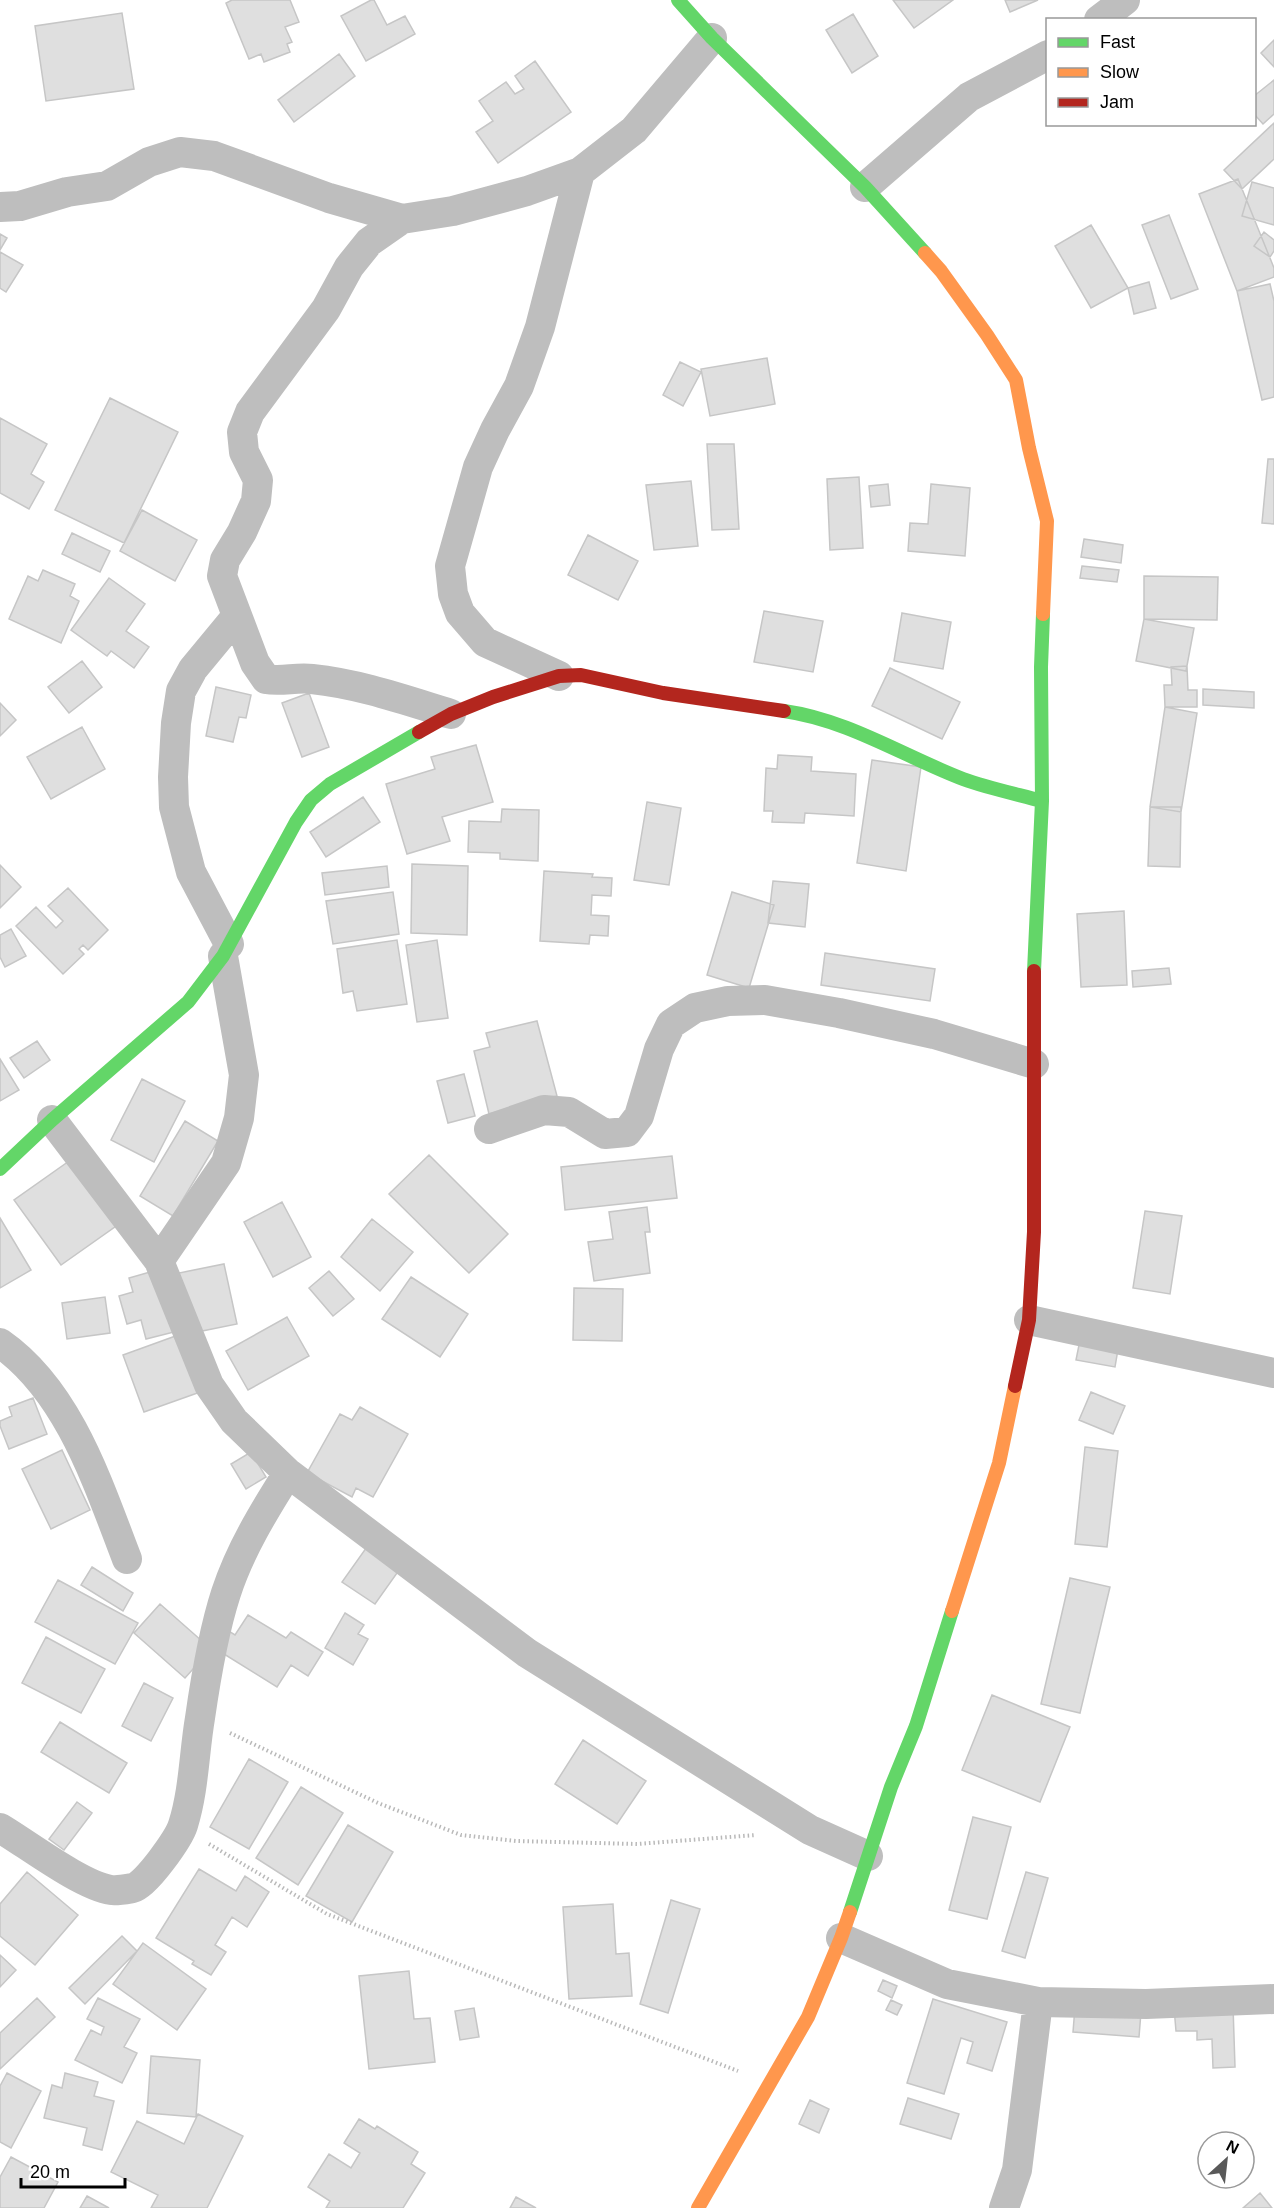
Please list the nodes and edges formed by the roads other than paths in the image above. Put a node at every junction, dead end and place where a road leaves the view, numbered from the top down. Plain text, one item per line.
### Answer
1 (678, 0) edge
2 (1125, 0) edge
3 (1102, 18) edge
4 (712, 38) junction
5 (1046, 56) edge
6 (580, 172) junction
7 (865, 187) junction
8 (0, 207) edge
9 (402, 219) junction
10 (236, 617) junction
11 (559, 676) junction
12 (451, 714) junction
13 (1042, 801) junction
14 (226, 950) junction
15 (1034, 1064) junction
16 (52, 1120) junction
17 (489, 1129) dead end
18 (0, 1169) edge
19 (159, 1261) junction
20 (1029, 1320) junction
21 (0, 1343) edge
22 (1274, 1373) edge
23 (288, 1473) junction
24 (127, 1559) dead end
25 (0, 1828) edge
26 (868, 1856) junction
27 (841, 1938) junction
28 (1274, 1999) edge
29 (1038, 2002) junction
30 (698, 2208) edge
31 (1004, 2208) edge

1 - 4 street
2 - 3 street
4 - 6 street
4 - 7 street
5 - 7 street
6 - 9 street
6 - 11 street
7 - 13 street
8 - 9 street
9 - 10 street
10 - 12 street
10 - 14 street
11 - 12 street
11 - 13 street
12 - 14 street
13 - 15 street
14 - 16 street
14 - 19 street
15 - 17 street
15 - 20 street
16 - 18 street
16 - 19 street
19 - 23 street
20 - 22 street
20 - 26 street
21 - 24 street
23 - 25 street
23 - 26 street
26 - 27 street
27 - 29 street
27 - 30 street
28 - 29 street
29 - 31 street

